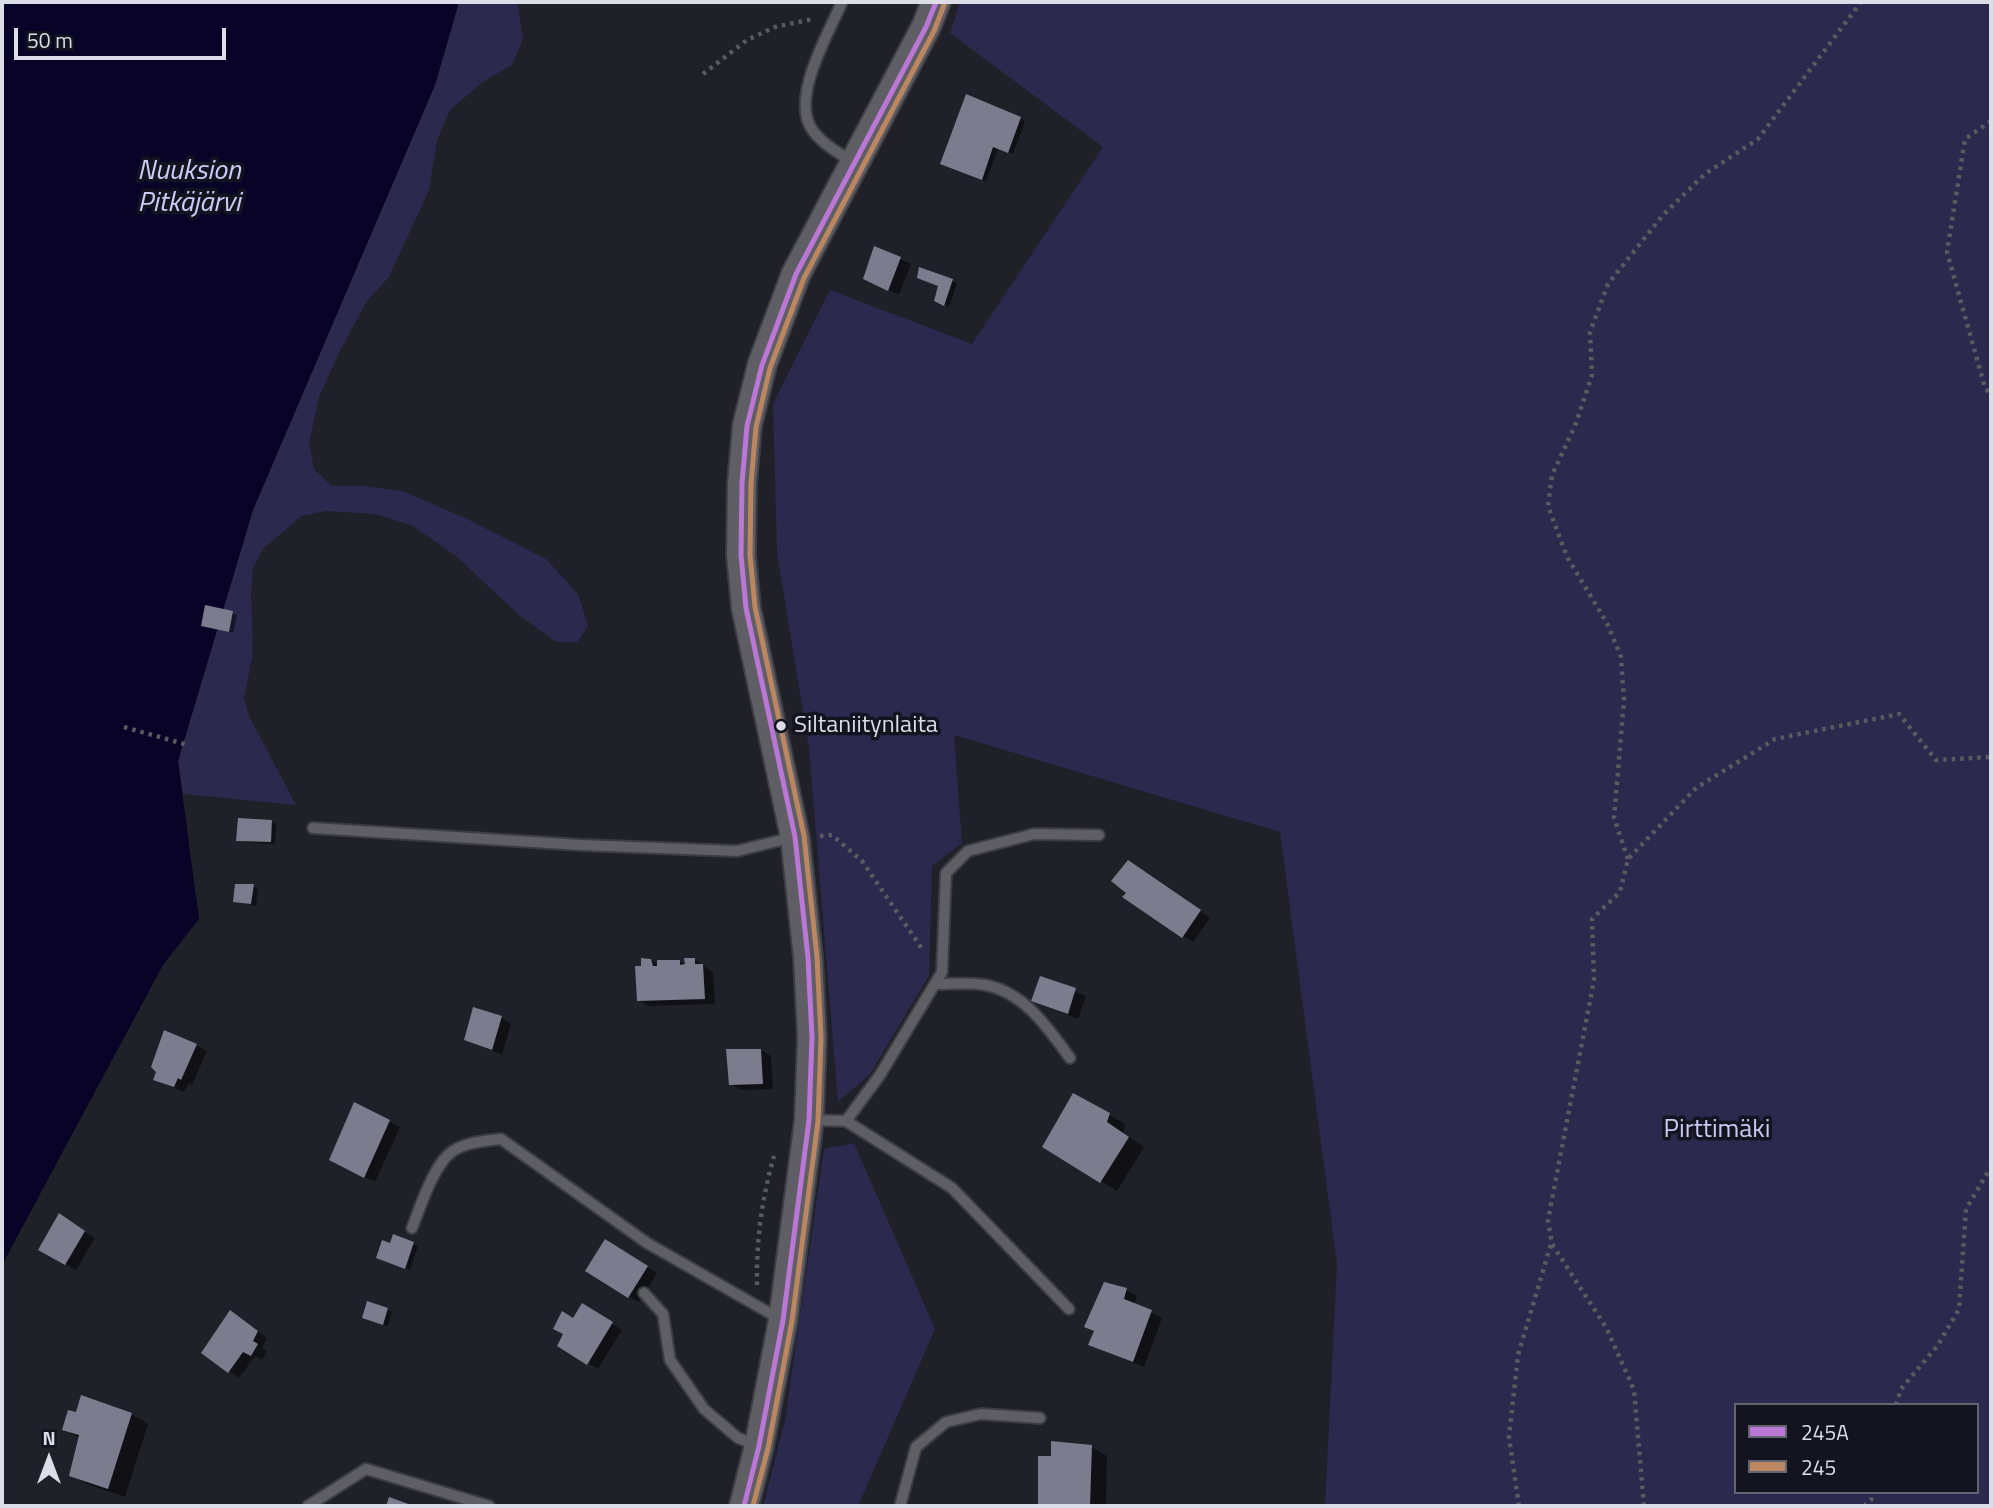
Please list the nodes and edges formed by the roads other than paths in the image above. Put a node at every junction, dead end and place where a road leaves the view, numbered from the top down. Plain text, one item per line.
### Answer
1 (842, 2) edge
2 (936, 2) edge
3 (855, 163) junction
4 (313, 828) dead end
5 (1100, 835) dead end
6 (795, 837) junction
7 (935, 984) junction
8 (1070, 1059) dead end
9 (808, 1120) junction
10 (846, 1121) junction
11 (412, 1228) dead end
12 (644, 1293) dead end
13 (1069, 1308) dead end
14 (783, 1320) junction
15 (1040, 1418) dead end
16 (759, 1446) junction
17 (308, 1506) edge
18 (489, 1506) edge
19 (744, 1506) edge
20 (900, 1506) edge

1 - 3 lane
2 - 3 street
3 - 6 street
4 - 6 lane
5 - 7 lane
6 - 9 street
7 - 8 lane
7 - 10 lane
9 - 10 lane
9 - 14 street
10 - 13 lane
11 - 14 lane
12 - 16 lane
14 - 16 street
15 - 20 lane
16 - 19 street
17 - 18 lane

